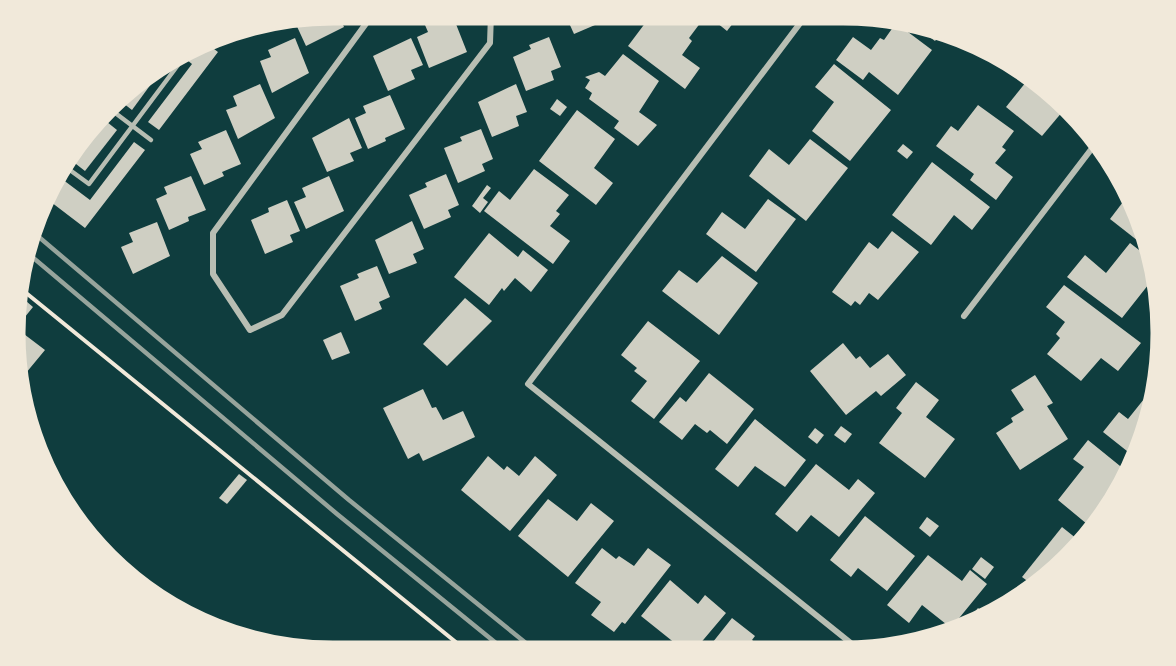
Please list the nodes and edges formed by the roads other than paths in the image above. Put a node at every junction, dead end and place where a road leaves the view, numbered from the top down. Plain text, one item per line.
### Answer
1 (367, 24) edge
2 (491, 24) edge
3 (799, 24) edge
4 (178, 65) edge
5 (116, 114) edge
6 (132, 126) junction
7 (151, 140) dead end
8 (1091, 149) edge
9 (70, 170) edge
10 (964, 316) dead end
11 (849, 642) edge

1 - 2 street
3 - 11 street
4 - 6 lane
5 - 6 lane
6 - 7 lane
6 - 9 lane
8 - 10 street

